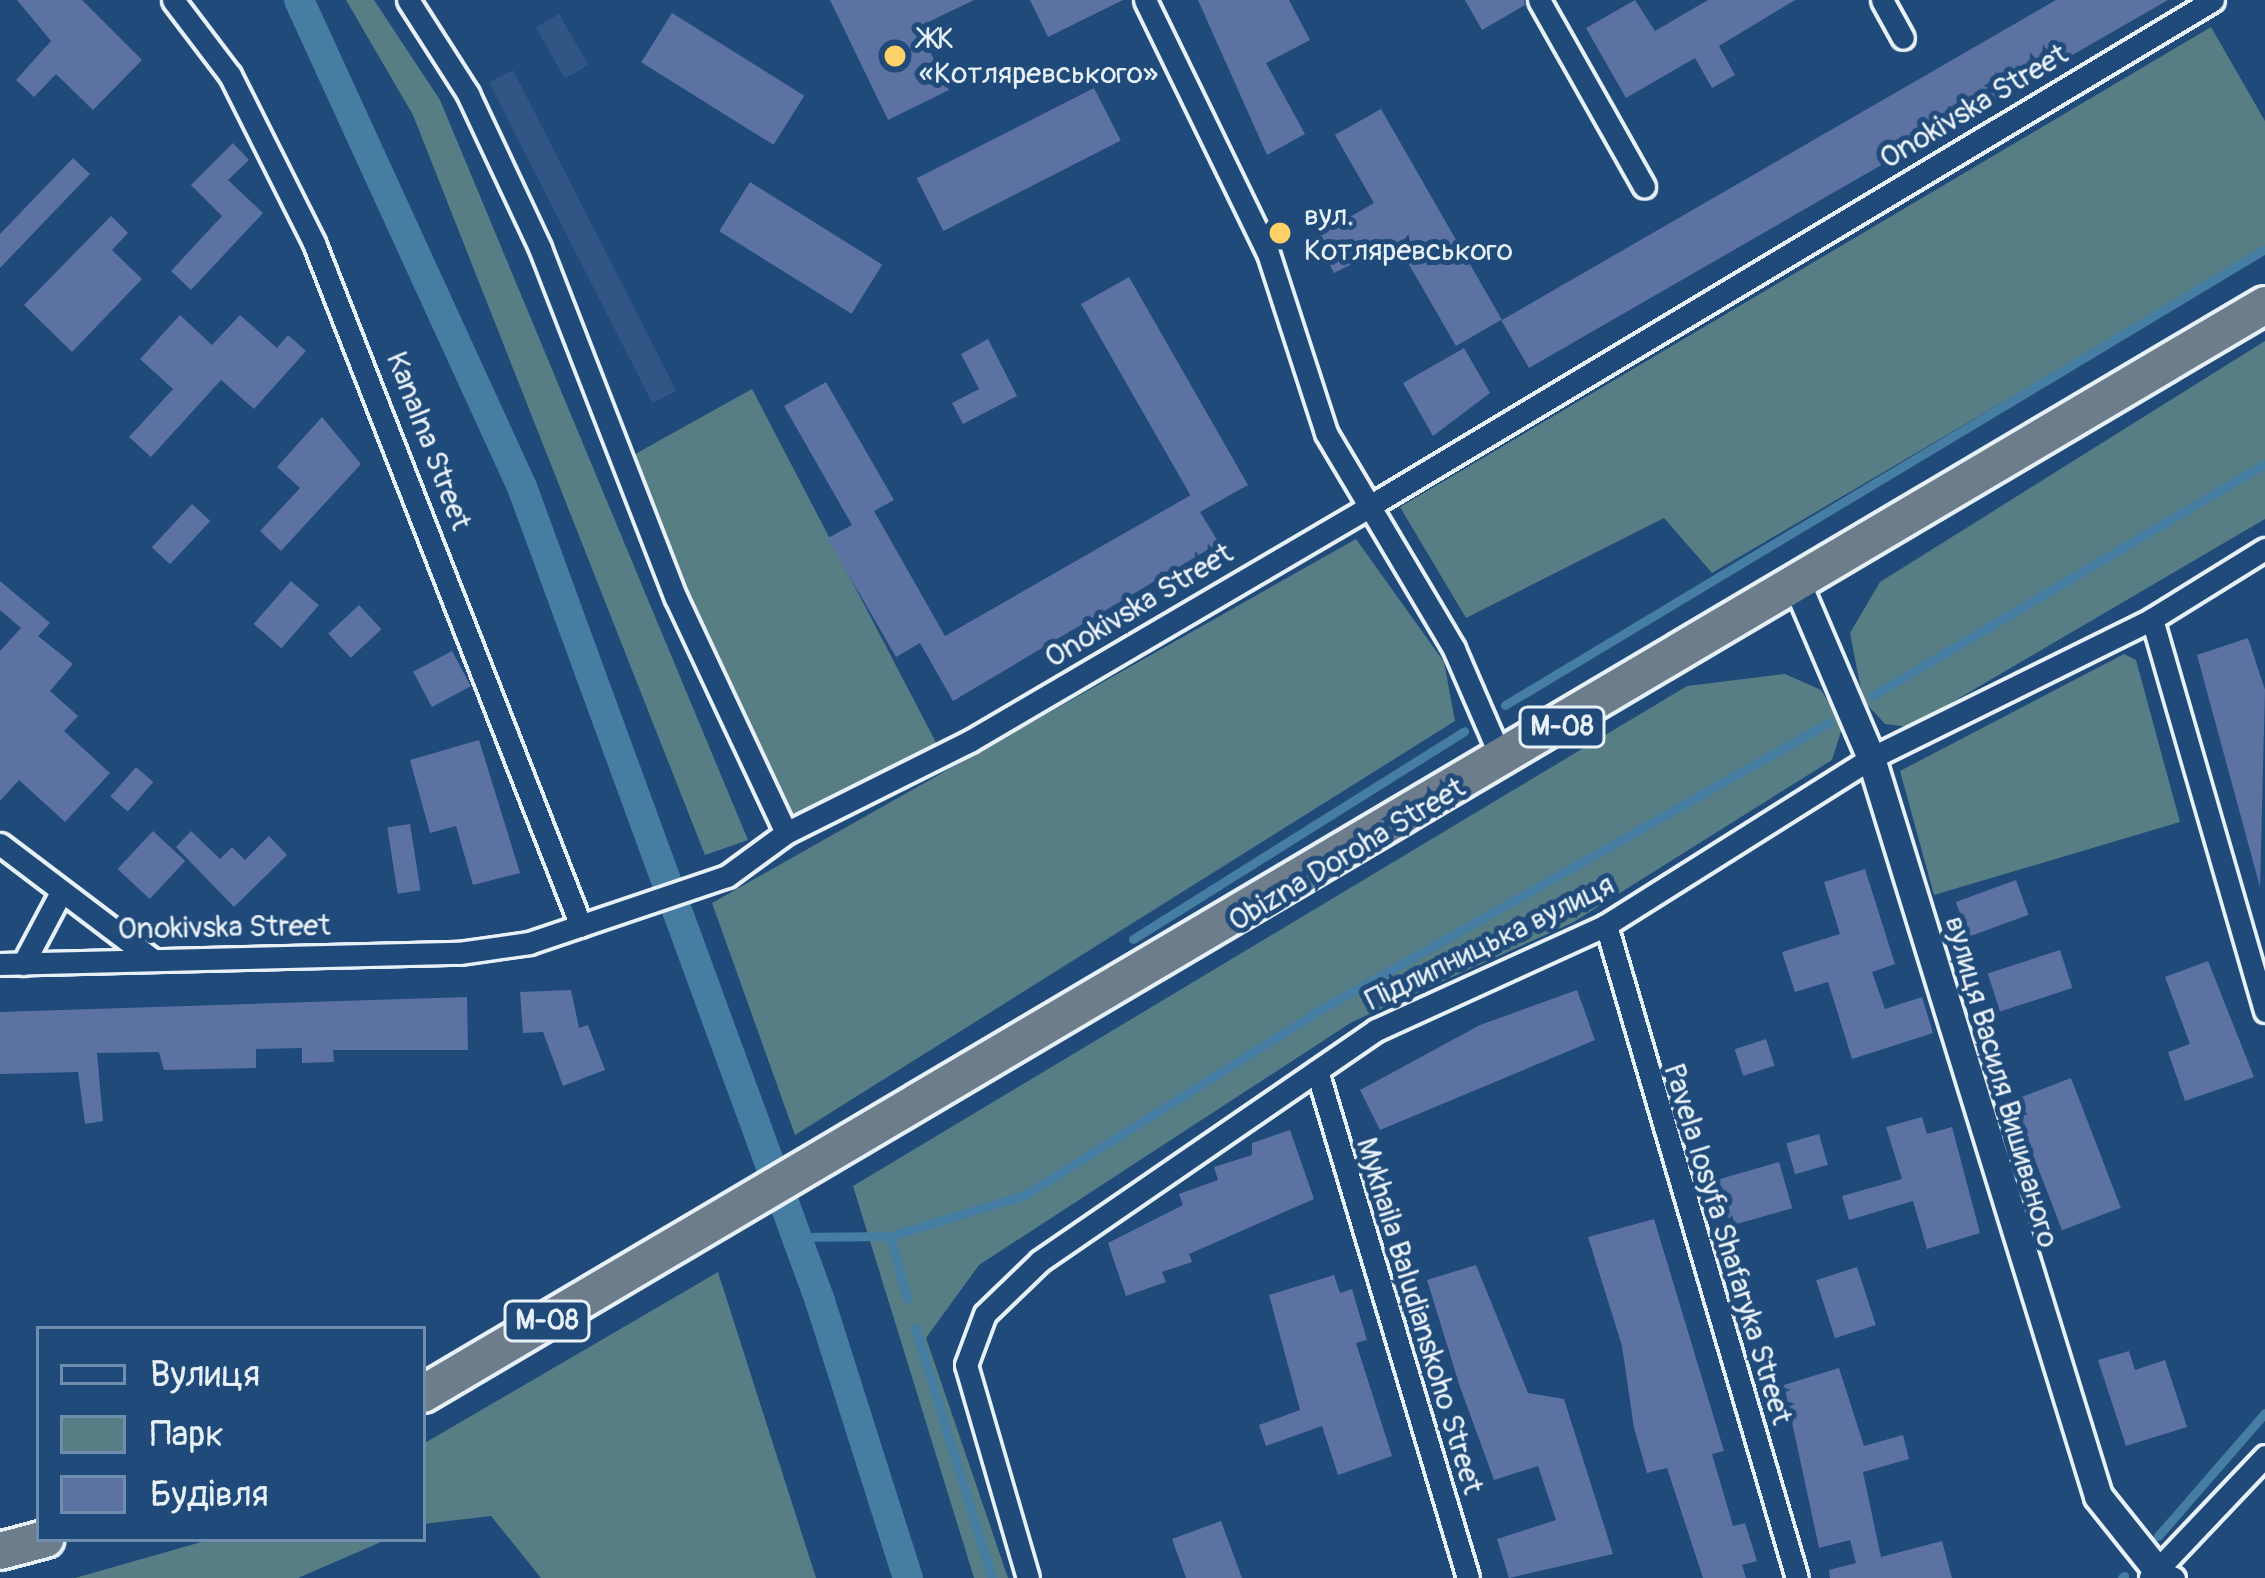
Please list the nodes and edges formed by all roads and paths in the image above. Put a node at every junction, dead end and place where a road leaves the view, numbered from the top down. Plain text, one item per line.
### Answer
1 (173, 0) edge
2 (408, 0) edge
3 (1145, 0) edge
4 (1539, 0) edge
5 (1882, 0) edge
6 (2213, 0) edge
7 (1903, 38) dead end
8 (1644, 186) dead end
9 (2265, 305) edge
10 (1363, 510) junction
11 (2265, 549) edge
12 (1796, 582) junction
13 (2152, 619) junction
14 (1870, 758) junction
15 (1504, 762) junction
16 (786, 833) junction
17 (0, 844) edge
18 (60, 894) junction
19 (1606, 925) junction
20 (581, 926) junction
21 (152, 958) junction
22 (12, 964) edge
23 (2265, 1011) edge
24 (1317, 1071) junction
25 (426, 1392) edge
26 (2265, 1456) edge
27 (36, 1541) edge
28 (0, 1551) edge
29 (2161, 1575) edge
30 (1028, 1578) edge
31 (1468, 1578) edge
32 (1797, 1578) edge

1 - 20 street, Kanalna Street
2 - 16 street
3 - 10 street
4 - 8 street
5 - 7 street
6 - 10 street, Onokivska Street
9 - 12 highway, Obizna Doroha Street / М-08
10 - 15 street
10 - 16 street, Onokivska Street
11 - 13 street, Підлипницька вулиця
12 - 14 street, вулиця Василя Вишиваного
12 - 15 highway, Obizna Doroha Street / М-08
13 - 14 street, Підлипницька вулиця
13 - 23 street
14 - 19 street, Підлипницька вулиця
14 - 29 street, вулиця Василя Вишиваного
15 - 25 highway, Obizna Doroha Street / М-08
16 - 20 street, Onokivska Street
17 - 18 street
18 - 21 street
18 - 22 street
19 - 24 street, Підлипницька вулиця
19 - 32 street, Pavela Iosyfa Shafaryka Street
20 - 21 street, Onokivska Street
21 - 22 street, Onokivska Street
24 - 30 street, Підлипницька вулиця
24 - 31 street, Mykhaila Baludianskoho Street
26 - 29 street
27 - 28 highway

